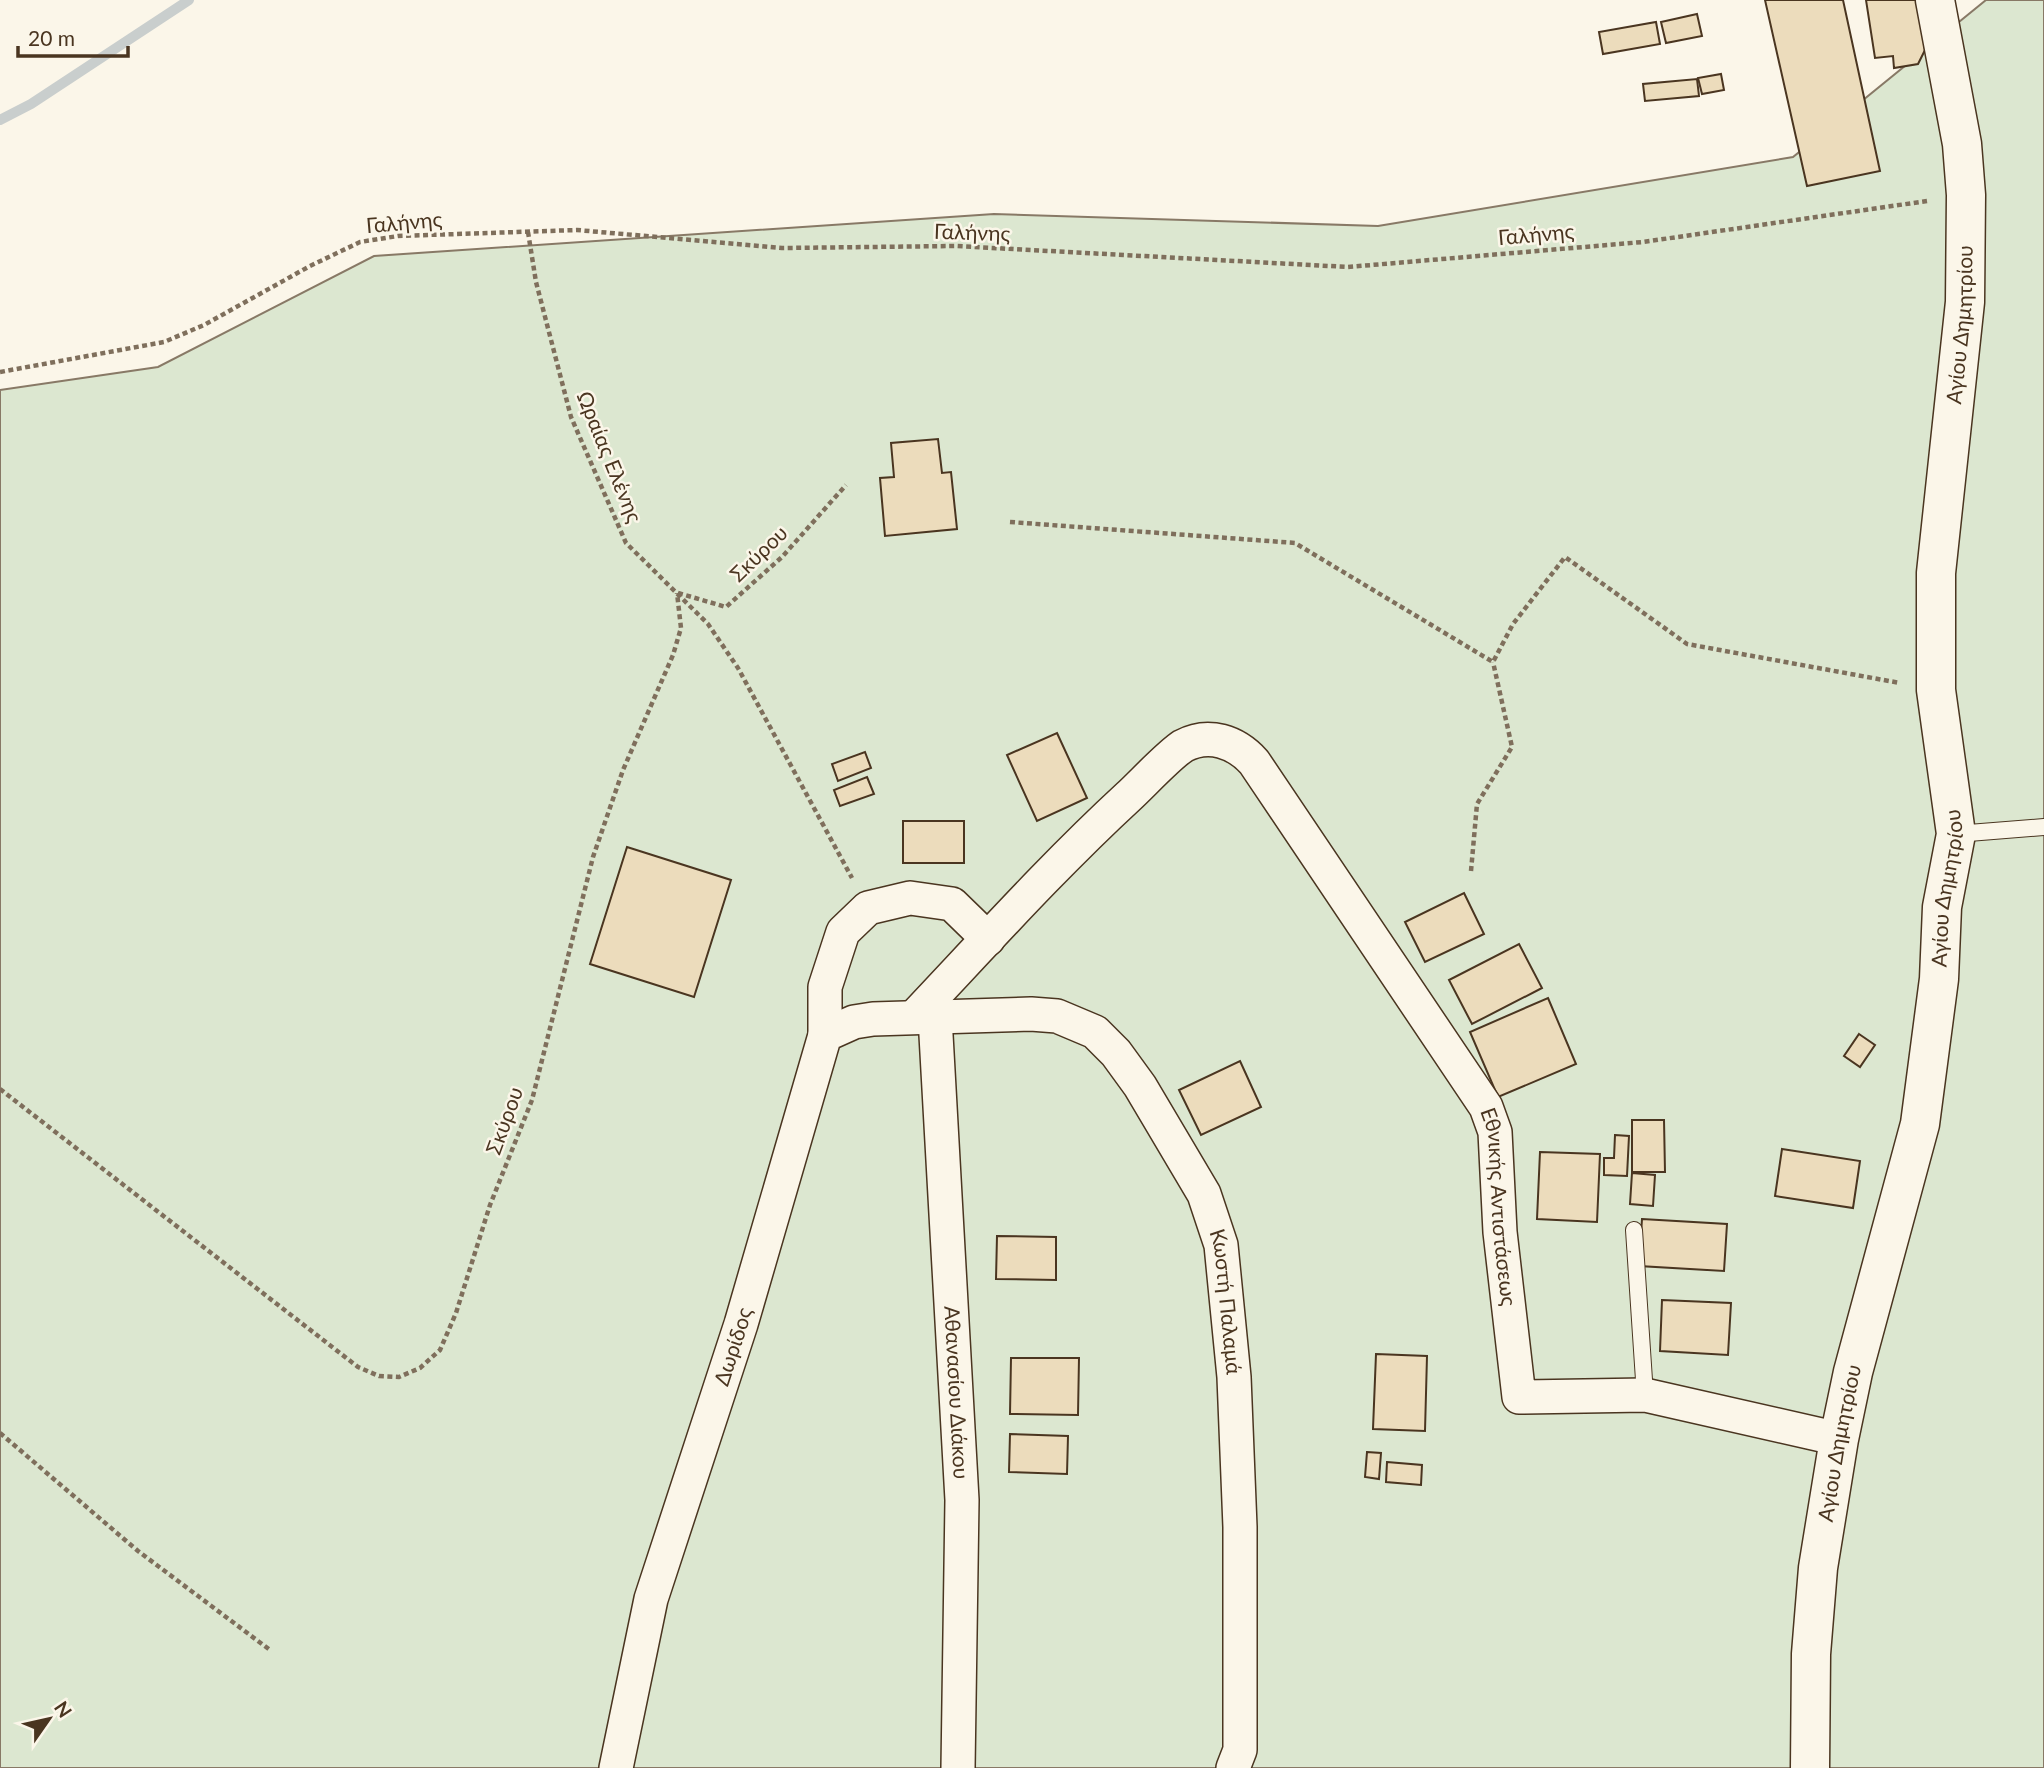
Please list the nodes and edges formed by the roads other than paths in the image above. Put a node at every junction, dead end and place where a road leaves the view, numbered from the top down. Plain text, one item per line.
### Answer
1 (1935, 0) edge
2 (2044, 827) edge
3 (1956, 834) junction
4 (988, 939) junction
5 (925, 1017) junction
6 (825, 1035) junction
7 (1634, 1230) dead end
8 (1645, 1395) junction
9 (1839, 1439) junction
10 (616, 1768) edge
11 (958, 1768) edge
12 (1233, 1768) edge
13 (1810, 1768) edge

1 - 3 street, Αγίου Δημητρίου
2 - 3 lane
3 - 9 street, Αγίου Δημητρίου
4 - 5 street
4 - 6 street, Δωρίδος
4 - 8 street, Εθνικής Αντιστάσεως
5 - 6 street
5 - 11 street, Αθανασίου Διάκου
5 - 12 street, Κωστή Παλαμά
6 - 10 street, Δωρίδος
7 - 8 lane
8 - 9 street, Εθνικής Αντιστάσεως
9 - 13 street, Αγίου Δημητρίου

